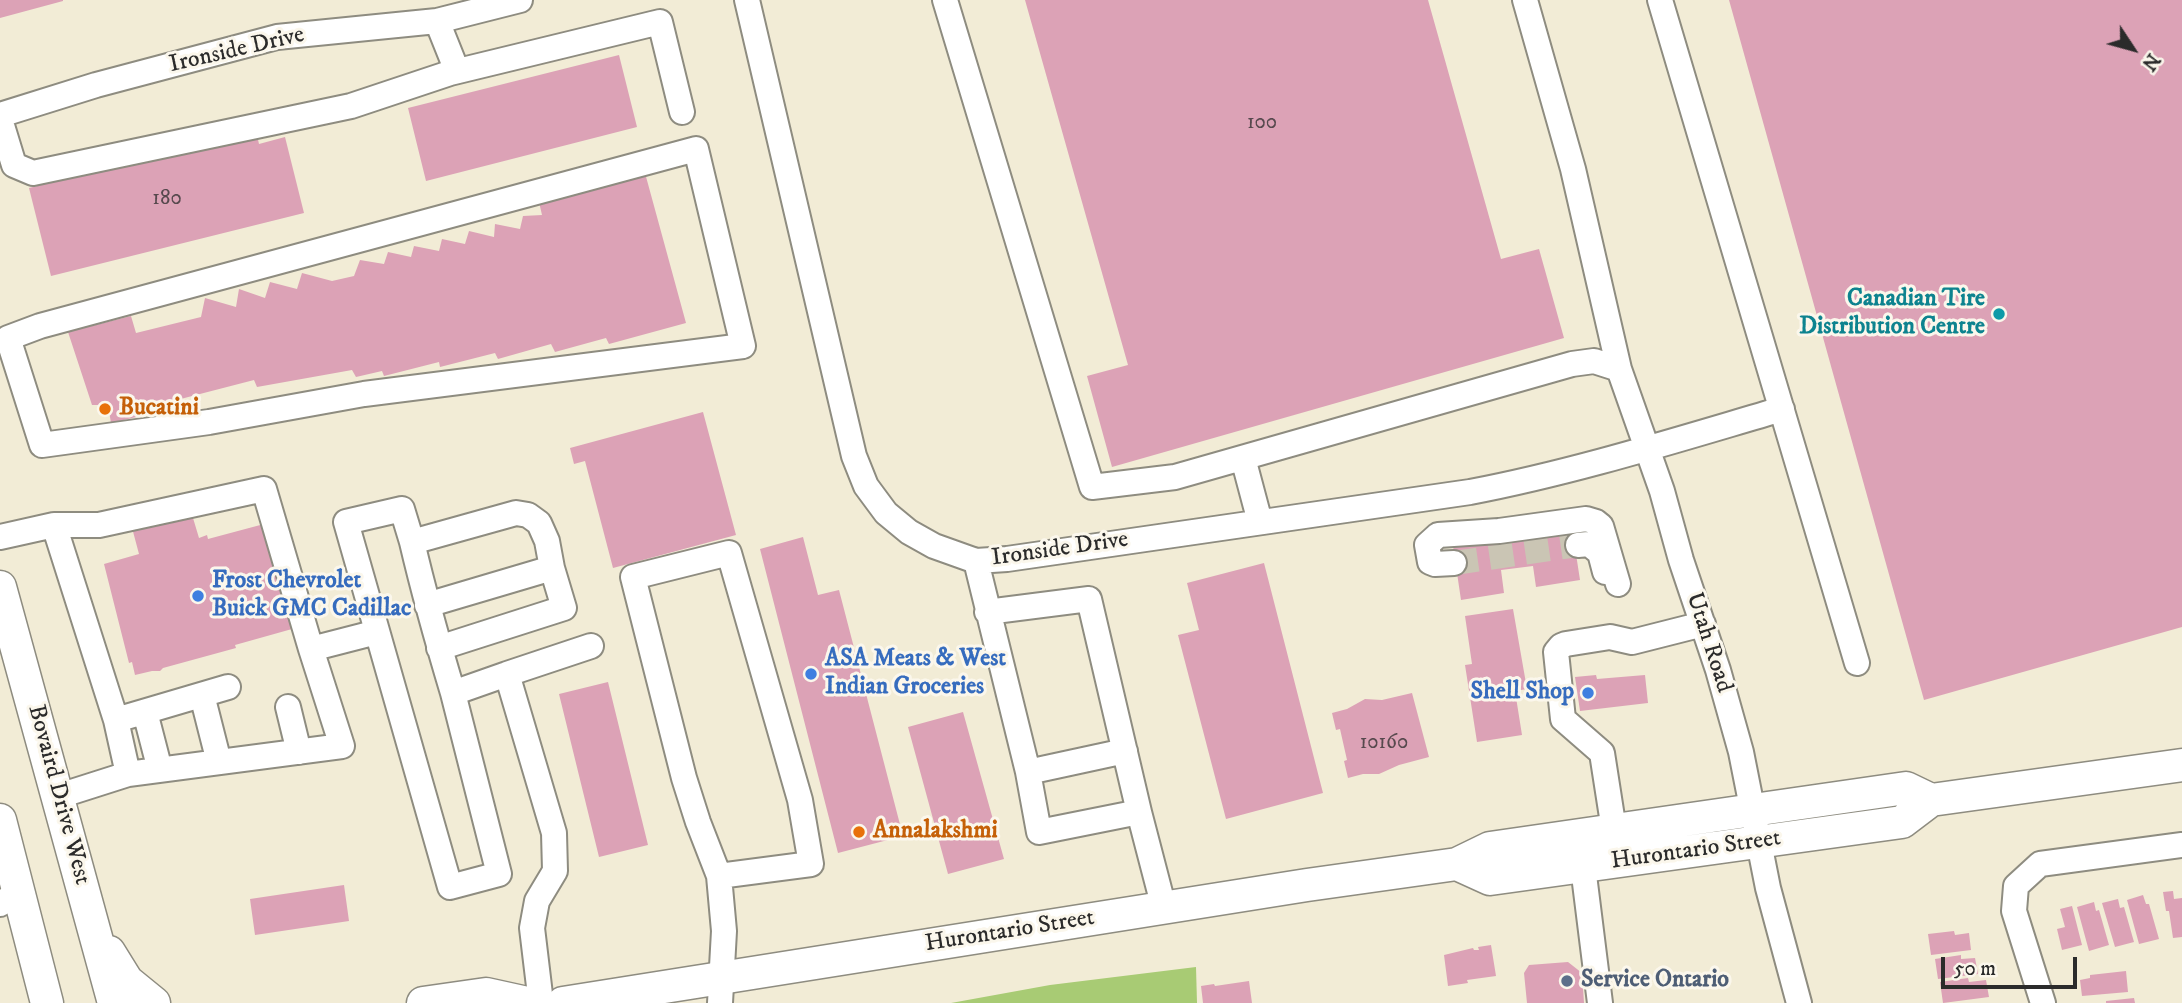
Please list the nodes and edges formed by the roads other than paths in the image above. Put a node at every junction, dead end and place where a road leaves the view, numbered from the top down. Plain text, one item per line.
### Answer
1 (520, 0) edge
2 (747, 0) edge
3 (944, 0) edge
4 (1525, 0) edge
5 (1660, 0) edge
6 (437, 21) junction
7 (457, 71) junction
8 (682, 112) dead end
9 (0, 117) edge
10 (1619, 369) junction
11 (10, 378) edge
12 (1782, 409) junction
13 (1646, 448) junction
14 (1244, 458) junction
15 (1260, 522) junction
16 (54, 525) junction
17 (0, 537) edge
18 (412, 542) junction
19 (1578, 545) tunnel mouth
20 (976, 561) junction
21 (1454, 563) tunnel mouth
22 (552, 568) junction
23 (0, 587) edge
24 (427, 605) junction
25 (987, 612) junction
26 (1703, 624) junction
27 (377, 632) junction
28 (591, 646) dead end
29 (439, 648) junction
30 (311, 649) junction
31 (1857, 663) dead end
32 (507, 674) junction
33 (229, 687) dead end
34 (453, 693) junction
35 (202, 695) junction
36 (288, 707) dead end
37 (145, 712) junction
38 (116, 720) junction
39 (1125, 751) junction
40 (299, 752) junction
41 (219, 762) junction
42 (2182, 765) edge
43 (160, 770) junction
44 (1027, 772) junction
45 (128, 774) junction
46 (59, 796) junction
47 (1931, 800) junction
48 (1752, 810) junction
49 (1139, 812) junction
50 (0, 820) edge
51 (1614, 830) junction
52 (1759, 842) junction
53 (2182, 845) edge
54 (1457, 864) junction
55 (1583, 867) junction
56 (719, 876) junction
57 (14, 903) edge
58 (1164, 908) junction
59 (91, 912) junction
60 (721, 990) edge
61 (26, 1003) edge
62 (47, 1003) edge
63 (114, 1003) edge
64 (154, 1003) edge
65 (423, 1003) edge
66 (527, 1003) edge
67 (541, 1003) edge
68 (563, 1003) edge
69 (1600, 1003) edge
70 (1799, 1003) edge
71 (2043, 1003) edge

1 - 6 street, Ironside Drive
2 - 20 street, Ironside Drive
3 - 14 street
4 - 10 street, Utah Road
5 - 12 street
6 - 7 street
6 - 9 street, Ironside Drive
7 - 8 street
7 - 9 street
10 - 13 street, Utah Road
10 - 14 street
11 - 11 street
12 - 13 street, Ironside Drive
12 - 31 street
13 - 15 street, Ironside Drive
13 - 26 street, Utah Road
14 - 15 street
15 - 20 street, Ironside Drive
16 - 17 street
16 - 30 street
16 - 38 street
18 - 22 street
18 - 24 street
18 - 27 street
19 - 21 street
20 - 25 street
22 - 24 street
22 - 29 street
23 - 46 main road, Bovaird Drive West
24 - 29 street
25 - 39 street
25 - 44 street
26 - 48 street, Utah Road
26 - 51 street
27 - 30 street
27 - 34 street
28 - 32 street
29 - 34 street
30 - 40 street
32 - 34 street
32 - 67 street
33 - 35 street
35 - 37 street
35 - 41 street
36 - 40 street
37 - 38 street
37 - 43 street
38 - 45 street
39 - 44 street
39 - 49 street
40 - 41 street
41 - 43 street
42 - 47 main road, Hurontario Street
43 - 45 street
44 - 49 street
45 - 46 street
46 - 59 main road, Bovaird Drive West
47 - 48 main road, Hurontario Street
47 - 52 main road, Hurontario Street
48 - 51 main road, Hurontario Street
48 - 52 street, Utah Road
49 - 58 street
50 - 57 main road
51 - 54 main road, Hurontario Street
52 - 55 main road, Hurontario Street
52 - 70 street, Utah Road
53 - 71 street
54 - 55 main road, Hurontario Street
54 - 58 main road, Hurontario Street
55 - 69 street
56 - 56 street
56 - 60 street
57 - 61 main road
57 - 62 main road
58 - 60 main road, Hurontario Street
59 - 63 main road, Bovaird Drive West
59 - 64 main road
60 - 68 main road, Hurontario Street
65 - 66 main road

